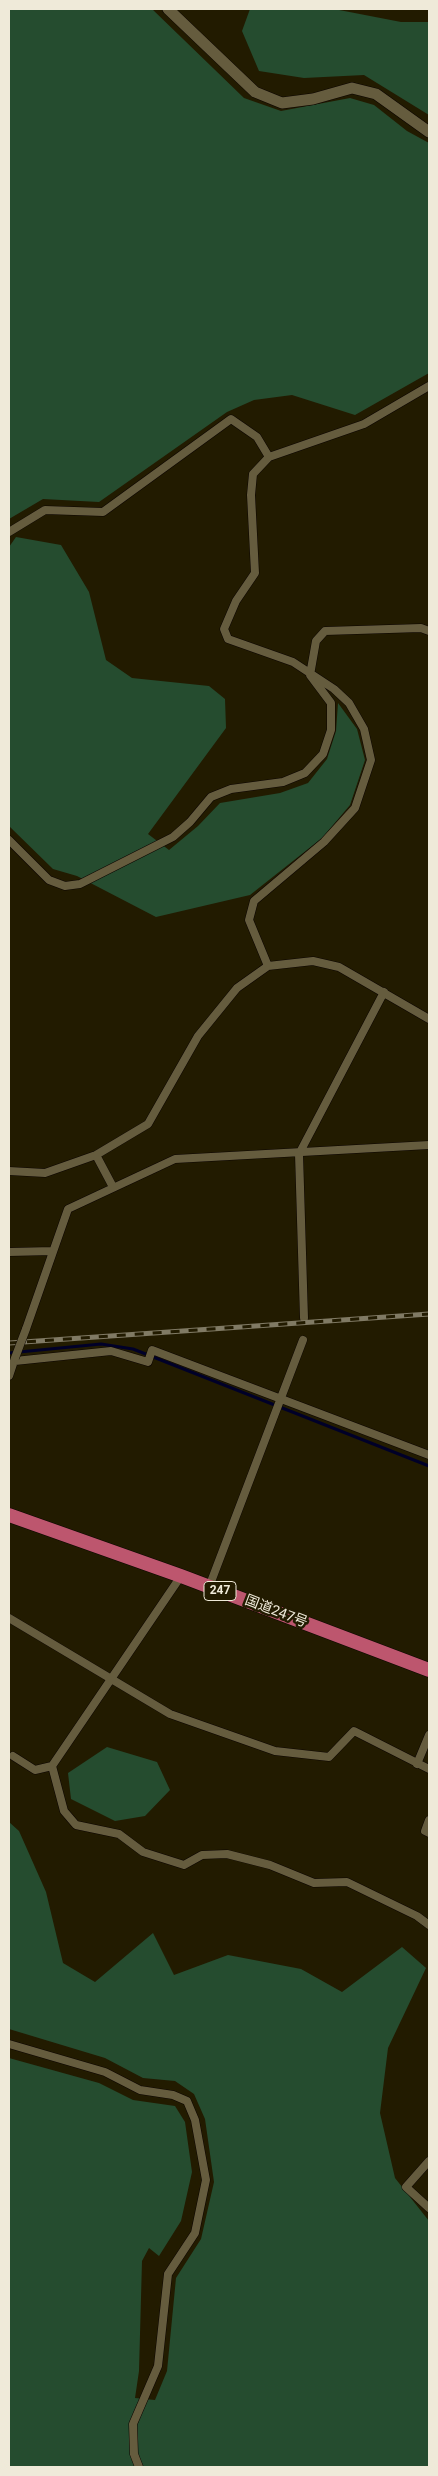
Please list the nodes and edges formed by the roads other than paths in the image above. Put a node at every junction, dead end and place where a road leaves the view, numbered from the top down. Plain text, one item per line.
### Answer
1 (168, 9) edge
2 (429, 132) edge
3 (429, 386) edge
4 (269, 457) junction
5 (9, 532) edge
6 (429, 631) edge
7 (310, 675) junction
8 (9, 840) edge
9 (268, 966) junction
10 (384, 992) junction
11 (429, 1019) edge
12 (429, 1145) edge
13 (96, 1154) junction
14 (300, 1154) junction
15 (9, 1171) edge
16 (113, 1187) junction
17 (52, 1251) junction
18 (9, 1252) edge
19 (304, 1318) dead end
20 (303, 1340) dead end
21 (15, 1360) junction
22 (9, 1376) edge
23 (280, 1399) junction
24 (429, 1455) edge
25 (9, 1515) edge
26 (181, 1576) junction
27 (209, 1587) junction
28 (9, 1618) edge
29 (429, 1670) edge
30 (110, 1679) junction
31 (429, 1736) edge
32 (13, 1756) dead end
33 (417, 1764) junction
34 (52, 1766) junction
35 (429, 1769) edge
36 (429, 1820) edge
37 (429, 1833) edge
38 (429, 1925) edge
39 (9, 2044) edge
40 (429, 2161) edge
41 (429, 2208) edge
42 (139, 2467) edge

1 - 2 main road
3 - 4 street
4 - 5 street
4 - 7 street
6 - 7 street
7 - 8 street
7 - 9 street
9 - 10 street
9 - 13 street
10 - 11 street
10 - 14 street
12 - 14 street
13 - 15 street
13 - 16 street
14 - 16 street
14 - 19 street
16 - 17 street
17 - 18 street
17 - 21 street, bridge
20 - 23 street
21 - 22 street
21 - 23 street
23 - 24 street
23 - 27 street
25 - 26 highway, 国道247号 / 247
26 - 27 highway, 国道247号 / 247
26 - 30 street
27 - 29 highway, 国道247号 / 247
28 - 30 street
30 - 33 street
30 - 34 street
31 - 33 street
32 - 34 street
33 - 35 street
34 - 38 street
36 - 37 street
39 - 42 street
40 - 41 street

